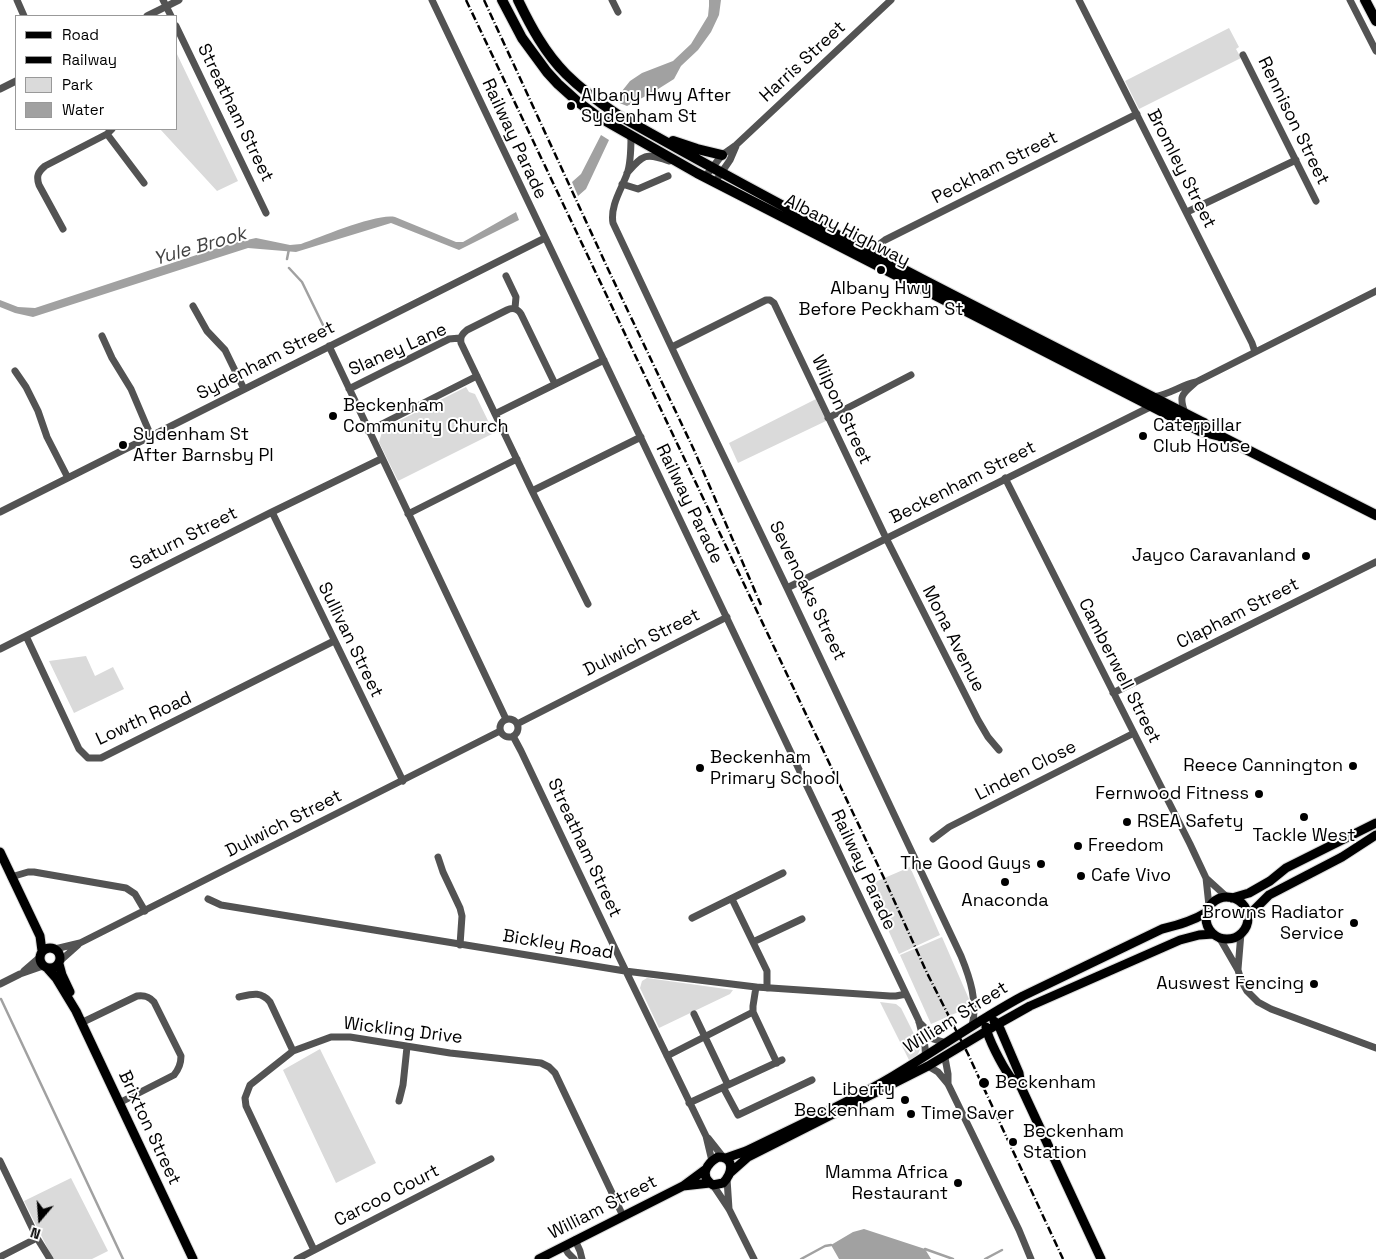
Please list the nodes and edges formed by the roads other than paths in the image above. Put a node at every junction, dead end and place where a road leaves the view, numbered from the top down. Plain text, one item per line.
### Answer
1 (17, 0) edge
2 (179, 0) edge
3 (432, 0) edge
4 (502, 0) edge
5 (518, 0) edge
6 (612, 0) edge
7 (892, 0) edge
8 (1079, 0) edge
9 (1350, 0) edge
10 (1365, 0) edge
11 (165, 3) edge
12 (618, 12) dead end
13 (24, 15) edge
14 (148, 15) edge
15 (171, 15) edge
16 (1376, 21) edge
17 (178, 30) edge
18 (1376, 51) edge
19 (1244, 55) dead end
20 (15, 82) edge
21 (0, 89) edge
22 (1137, 114) junction
23 (638, 126) junction
24 (109, 132) edge
25 (631, 136) junction
26 (736, 145) junction
27 (722, 155) junction
28 (1296, 160) junction
29 (712, 167) junction
30 (627, 173) junction
31 (722, 173) junction
32 (701, 175) junction
33 (668, 176) dead end
34 (715, 182) junction
35 (144, 183) dead end
36 (622, 184) junction
37 (1316, 201) dead end
38 (1186, 212) junction
39 (266, 214) dead end
40 (63, 229) dead end
41 (545, 238) junction
42 (872, 254) junction
43 (506, 276) dead end
44 (1375, 293) edge
45 (193, 306) dead end
46 (515, 308) junction
47 (102, 336) dead end
48 (460, 338) junction
49 (329, 346) junction
50 (672, 347) junction
51 (1255, 352) junction
52 (604, 360) junction
53 (15, 371) dead end
54 (911, 374) dead end
55 (477, 376) junction
56 (1196, 382) junction
57 (555, 384) junction
58 (244, 389) junction
59 (349, 389) junction
60 (1152, 401) junction
61 (1185, 413) junction
62 (495, 414) junction
63 (828, 418) junction
64 (368, 430) junction
65 (151, 436) junction
66 (1220, 436) junction
67 (640, 437) junction
68 (382, 459) junction
69 (517, 459) junction
70 (68, 478) junction
71 (1005, 478) junction
72 (532, 491) junction
73 (0, 512) edge
74 (272, 512) junction
75 (408, 514) junction
76 (1376, 516) edge
77 (886, 538) junction
78 (1376, 562) edge
79 (787, 588) junction
80 (588, 604) dead end
81 (726, 617) junction
82 (26, 636) junction
83 (334, 641) junction
84 (0, 648) edge
85 (1114, 693) junction
86 (506, 719) junction
87 (517, 724) junction
88 (500, 731) junction
89 (1134, 733) junction
90 (513, 736) junction
91 (999, 750) dead end
92 (403, 781) junction
93 (1376, 823) edge
94 (1376, 835) edge
95 (933, 839) dead end
96 (0, 852) edge
97 (438, 857) dead end
98 (783, 873) dead end
99 (11, 877) junction
100 (1206, 878) junction
101 (732, 898) junction
102 (1230, 898) junction
103 (208, 899) dead end
104 (1208, 909) junction
105 (145, 911) junction
106 (1247, 917) junction
107 (692, 918) dead end
108 (802, 920) dead end
109 (1241, 933) junction
110 (40, 936) junction
111 (1216, 936) junction
112 (752, 942) junction
113 (80, 943) junction
114 (460, 945) junction
115 (54, 949) junction
116 (43, 961) junction
117 (60, 963) junction
118 (626, 970) junction
119 (1238, 970) junction
120 (0, 984) edge
121 (756, 987) junction
122 (767, 988) junction
123 (906, 994) junction
124 (240, 997) dead end
125 (76, 1011) junction
126 (754, 1012) junction
127 (694, 1014) dead end
128 (987, 1017) junction
129 (919, 1021) junction
130 (81, 1023) junction
131 (998, 1024) junction
132 (972, 1026) junction
133 (987, 1032) junction
134 (704, 1036) junction
135 (947, 1043) junction
136 (408, 1046) junction
137 (1376, 1048) edge
138 (293, 1050) junction
139 (667, 1056) junction
140 (925, 1056) junction
141 (945, 1058) junction
142 (928, 1066) junction
143 (812, 1080) dead end
144 (948, 1084) junction
145 (726, 1086) junction
146 (1021, 1087) junction
147 (399, 1101) dead end
148 (119, 1103) junction
149 (689, 1103) junction
150 (706, 1136) junction
151 (724, 1158) junction
152 (491, 1159) dead end
153 (0, 1161) edge
154 (712, 1161) junction
155 (706, 1169) junction
156 (729, 1176) junction
157 (712, 1184) junction
158 (683, 1186) junction
159 (729, 1210) junction
160 (623, 1216) junction
161 (37, 1238) junction
162 (576, 1240) junction
163 (564, 1246) junction
164 (314, 1250) junction
165 (0, 1257) edge
166 (50, 1259) edge
167 (193, 1259) edge
168 (298, 1259) edge
169 (539, 1259) edge
170 (574, 1259) edge
171 (582, 1259) edge
172 (754, 1259) edge
173 (1031, 1259) edge
174 (1101, 1259) edge

1 - 13 street
2 - 11 street
3 - 41 street, Railway Parade
4 - 25 highway, Albany Highway
5 - 23 highway, Albany Highway
6 - 12 street
7 - 26 street, Harris Street
8 - 22 street, Bromley Street
9 - 18 street
10 - 16 highway
11 - 14 street
11 - 15 street
17 - 39 street, Streatham Street
19 - 28 street, Rennison Street
20 - 21 street
22 - 38 street, Bromley Street
22 - 42 street, Peckham Street
23 - 27 highway
23 - 29 highway, Albany Highway
24 - 35 street
24 - 40 street
25 - 30 street, Sevenoaks Street
25 - 32 highway, Albany Highway
26 - 27 street, Harris Street
26 - 31 street, Harris Street
27 - 29 street, Harris Street
28 - 37 street, Rennison Street
28 - 38 street
29 - 31 highway, Albany Highway
29 - 32 street, Harris Street
30 - 32 street, Sevenoaks Street
30 - 36 street, Sevenoaks Street
31 - 34 street, Harris Street
31 - 42 highway, Albany Highway
32 - 34 highway, Albany Highway
33 - 36 street
34 - 60 highway, Albany Highway
36 - 50 street, Sevenoaks Street
38 - 51 street, Bromley Street
41 - 49 street, Sydenham Street
41 - 52 street, Railway Parade
42 - 60 highway, Albany Highway
43 - 46 street
44 - 51 street, Beckenham Street
45 - 58 street
46 - 48 street, Slaney Lane
46 - 57 street
47 - 65 street
48 - 55 street
48 - 59 street, Slaney Lane
49 - 58 street, Sydenham Street
49 - 59 street
50 - 63 street, Wilpon Street
50 - 79 street, Sevenoaks Street
51 - 56 street, Beckenham Street
52 - 57 street
52 - 67 street, Railway Parade
53 - 70 street
54 - 63 street
55 - 62 street
55 - 64 street
56 - 60 street, Beckenham Street
56 - 61 street, Beckenham Street
57 - 62 street
58 - 65 street, Sydenham Street
59 - 64 street
60 - 61 highway, Albany Highway
60 - 66 highway, Albany Highway
60 - 71 street, Beckenham Street
61 - 66 highway, Albany Highway
62 - 69 street
63 - 77 street, Wilpon Street
64 - 68 street
65 - 70 street, Sydenham Street
66 - 76 highway, Albany Highway
67 - 72 street
67 - 81 street, Railway Parade
68 - 74 street, Saturn Street
68 - 75 street
69 - 72 street
69 - 75 street
70 - 73 street, Sydenham Street
71 - 77 street, Beckenham Street
71 - 85 street, Camberwell Street
72 - 80 street
74 - 82 street, Saturn Street
74 - 83 street, Sullivan Street
75 - 86 street
77 - 79 street, Beckenham Street
77 - 91 street, Mona Avenue
78 - 85 street, Clapham Street
79 - 132 street, Sevenoaks Street
81 - 87 street, Dulwich Street
81 - 123 street, Railway Parade
82 - 83 street, Lowth Road
82 - 84 street, Saturn Street
83 - 92 street, Sullivan Street
85 - 89 street, Camberwell Street
86 - 87 street
86 - 88 street
87 - 90 street
88 - 90 street
88 - 92 street, Dulwich Street
89 - 95 street, Linden Close
89 - 100 street, Camberwell Street
90 - 118 street, Streatham Street
92 - 105 street, Dulwich Street
93 - 102 main road
94 - 106 main road
96 - 99 main road, Brixton Street
97 - 114 street
98 - 101 street
99 - 105 street
99 - 110 main road, Brixton Street
100 - 102 street, Camberwell Street
100 - 104 street, Camberwell Street
101 - 107 street
101 - 112 street
102 - 104 main road
102 - 106 main road
103 - 114 street, Bickley Road
104 - 111 main road
104 - 128 main road, William Street
105 - 113 street, Dulwich Street
106 - 109 main road
108 - 112 street
109 - 111 main road
109 - 119 street
110 - 115 main road, Brixton Street
110 - 116 main road, Brixton Street
111 - 119 street
111 - 131 main road, William Street
112 - 122 street
113 - 115 street, Dulwich Street
113 - 117 street, Dulwich Street
114 - 118 street, Bickley Road
115 - 116 main road
115 - 117 main road
116 - 117 main road
116 - 120 street
116 - 125 main road, Brixton Street
117 - 125 main road, Brixton Street
118 - 121 street, Bickley Road
118 - 139 street, Streatham Street
119 - 137 street
121 - 122 street, Bickley Road
121 - 126 street
122 - 123 street, Bickley Road
123 - 129 street, Railway Parade
124 - 138 street
125 - 130 main road, Brixton Street
126 - 134 street
126 - 145 street
127 - 134 street
128 - 131 main road
128 - 132 main road, William Street
128 - 133 main road
129 - 135 street, Railway Parade
129 - 140 street, Railway Parade
130 - 148 main road, Brixton Street
130 - 148 street
131 - 133 main road, William Street
131 - 146 main road
132 - 135 main road, William Street
133 - 141 main road, William Street
133 - 146 main road
134 - 139 street
134 - 145 street
135 - 140 main road, William Street
136 - 138 street, Wickling Drive
136 - 147 street
136 - 160 street, Wickling Drive
138 - 164 street, Wickling Drive
139 - 149 street, Streatham Street
140 - 151 main road, William Street
141 - 142 main road, William Street
141 - 144 street
142 - 144 street
142 - 156 main road, William Street
143 - 145 street
144 - 173 street
145 - 149 street
146 - 174 main road
148 - 167 main road, Brixton Street
149 - 150 street, Streatham Street
150 - 151 street, Streatham Street
150 - 154 street, Streatham Street
151 - 154 main road, William Street
151 - 156 main road
152 - 164 street, Carcoo Court
153 - 161 street
154 - 155 main road, William Street
155 - 157 main road
155 - 158 main road, William Street
156 - 157 main road, William Street
156 - 159 street
157 - 158 main road, William Street
157 - 159 street
158 - 160 main road, William Street
159 - 172 street
160 - 162 main road, William Street
161 - 165 street
161 - 166 street
162 - 163 main road, William Street
162 - 171 street
163 - 169 main road, William Street
163 - 170 street
164 - 168 street, Carcoo Court

